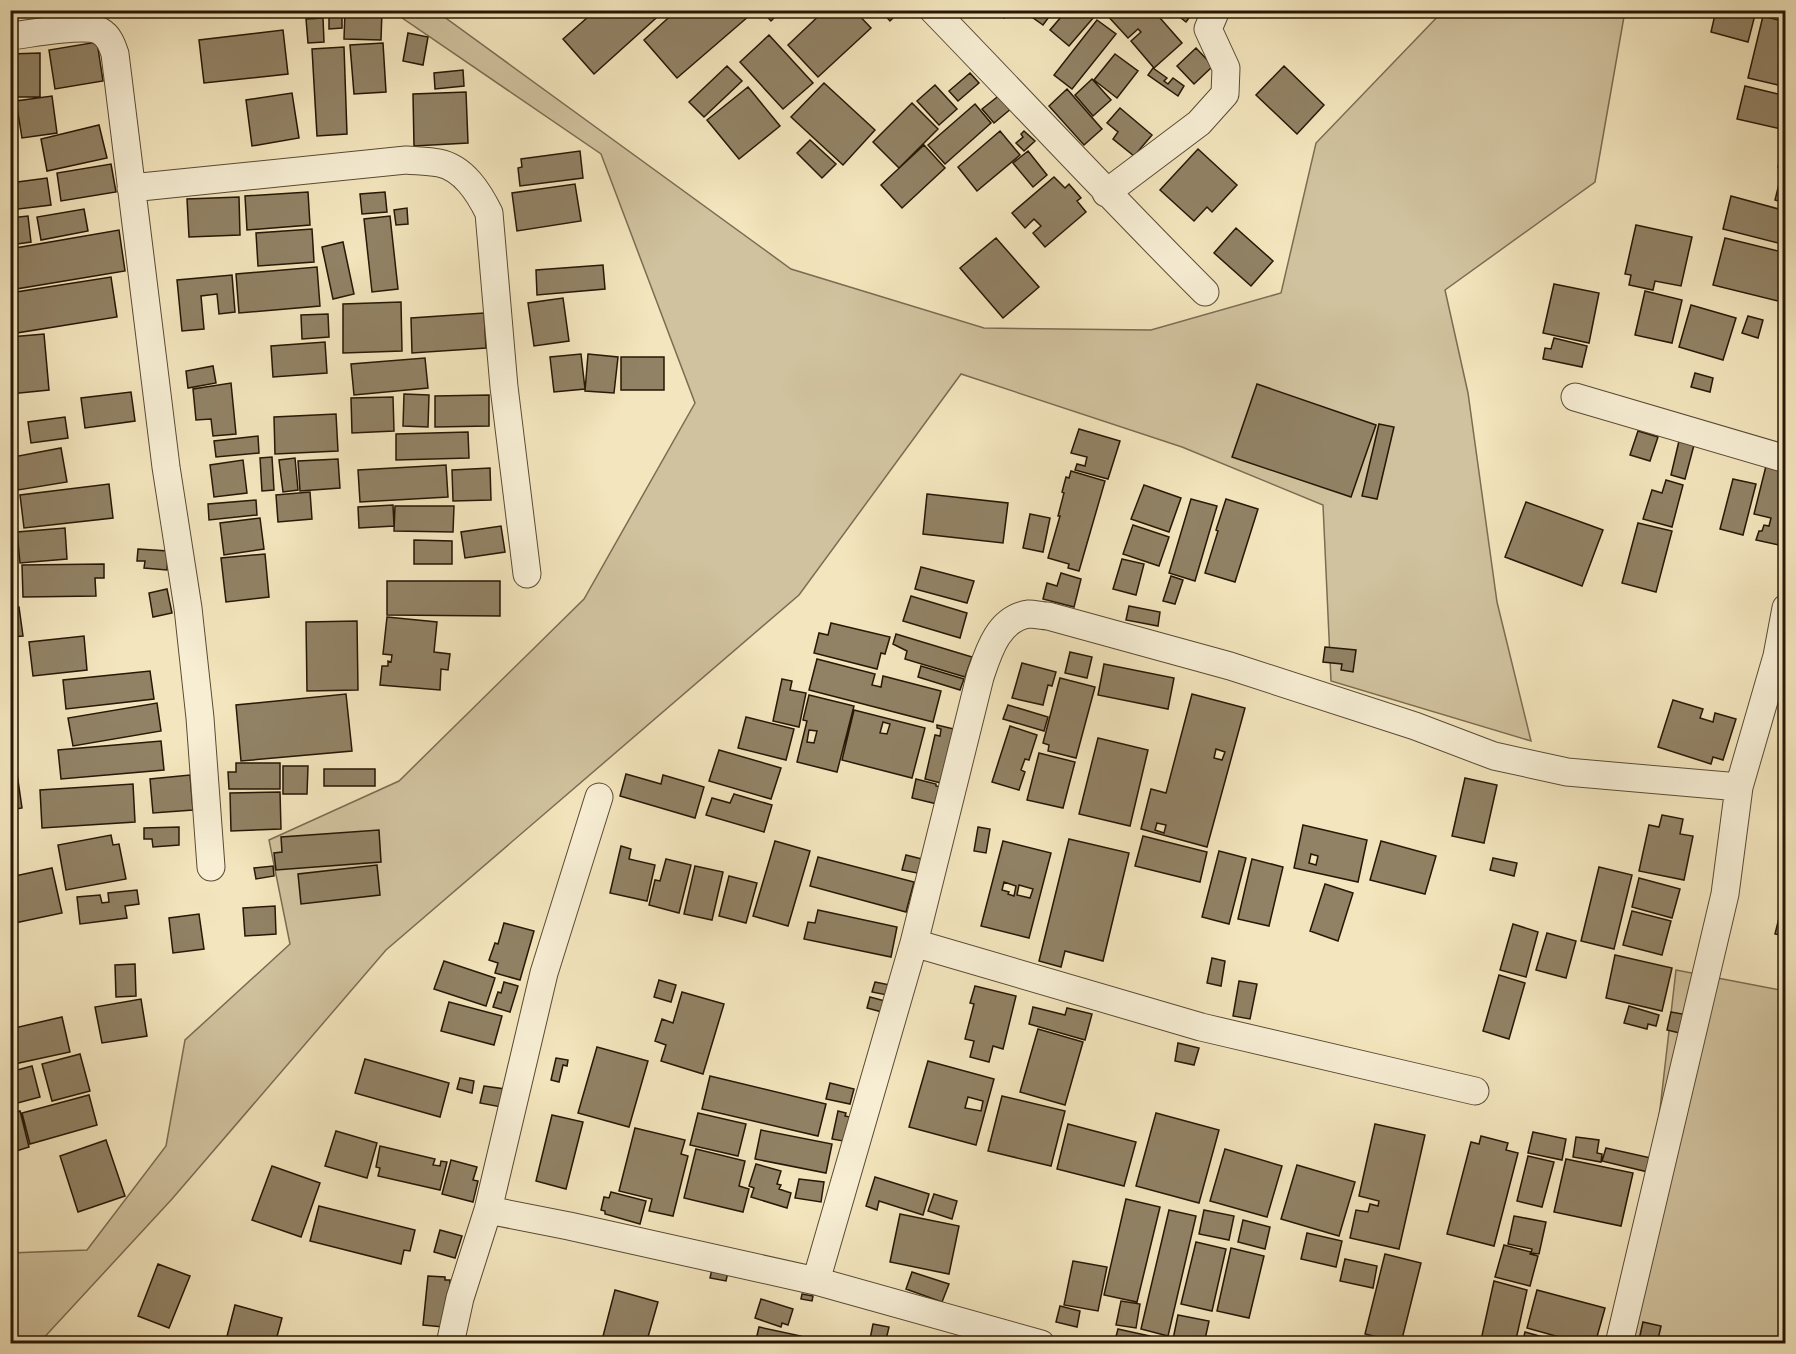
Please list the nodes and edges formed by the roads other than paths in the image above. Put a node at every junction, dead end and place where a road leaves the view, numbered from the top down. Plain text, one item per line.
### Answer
1 (933, 10) edge
2 (1216, 10) edge
3 (10, 36) edge
4 (131, 188) junction
5 (1107, 193) junction
6 (1205, 292) dead end
7 (1575, 397) dead end
8 (1785, 459) edge
9 (527, 574) dead end
10 (1785, 608) edge
11 (1781, 657) edge
12 (1739, 787) junction
13 (599, 797) dead end
14 (212, 867) dead end
15 (915, 943) junction
16 (1475, 1091) dead end
17 (488, 1210) junction
18 (816, 1281) junction
19 (450, 1344) edge
20 (1041, 1344) edge
21 (1619, 1344) edge

1 - 5 street
2 - 5 street
3 - 4 street
4 - 9 street
4 - 14 street
5 - 6 street
7 - 8 street
10 - 11 street
11 - 12 street
12 - 15 street
12 - 21 street
13 - 17 street
15 - 16 street
15 - 18 street
17 - 18 street
17 - 19 street
18 - 20 street

